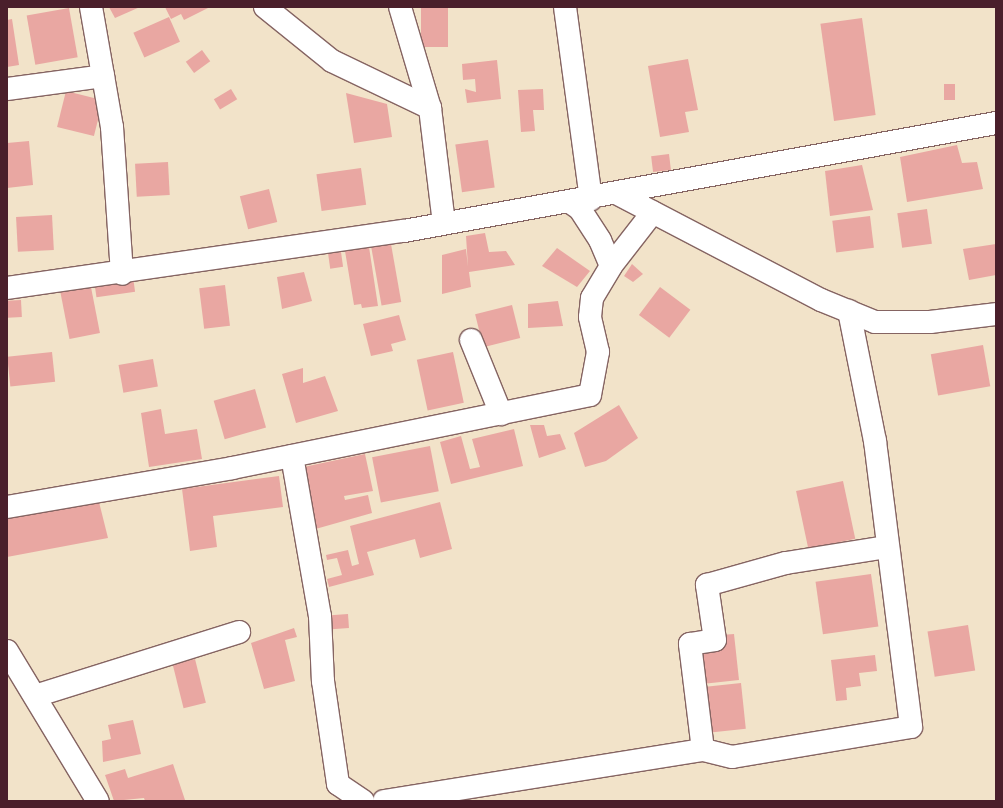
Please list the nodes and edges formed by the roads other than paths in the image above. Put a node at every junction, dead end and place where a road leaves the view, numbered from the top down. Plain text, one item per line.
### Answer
1 (91, 7) edge
2 (265, 7) edge
3 (400, 7) edge
4 (565, 7) edge
5 (103, 76) junction
6 (7, 89) edge
7 (430, 108) junction
8 (996, 123) edge
9 (618, 194) junction
10 (581, 201) junction
11 (653, 212) junction
12 (444, 223) junction
13 (611, 266) junction
14 (122, 274) junction
15 (7, 288) edge
16 (849, 311) junction
17 (996, 314) edge
18 (471, 340) dead end
19 (501, 414) junction
20 (292, 456) junction
21 (7, 507) edge
22 (886, 547) junction
23 (239, 632) dead end
24 (7, 651) edge
25 (34, 696) junction
26 (703, 750) junction
27 (98, 801) edge
28 (363, 801) edge
29 (384, 801) edge

1 - 5 street
2 - 7 street
3 - 7 street
4 - 10 street
5 - 6 street
5 - 14 street
7 - 12 street
8 - 9 street
9 - 10 street
9 - 11 street
10 - 12 street
10 - 13 street
11 - 13 street
11 - 16 street
12 - 14 street
13 - 19 street
14 - 15 street
16 - 17 street
16 - 22 street
18 - 19 street
19 - 20 street
20 - 21 street
20 - 28 street
22 - 26 street
22 - 26 street
23 - 25 street
24 - 25 street
25 - 27 street
26 - 29 street

